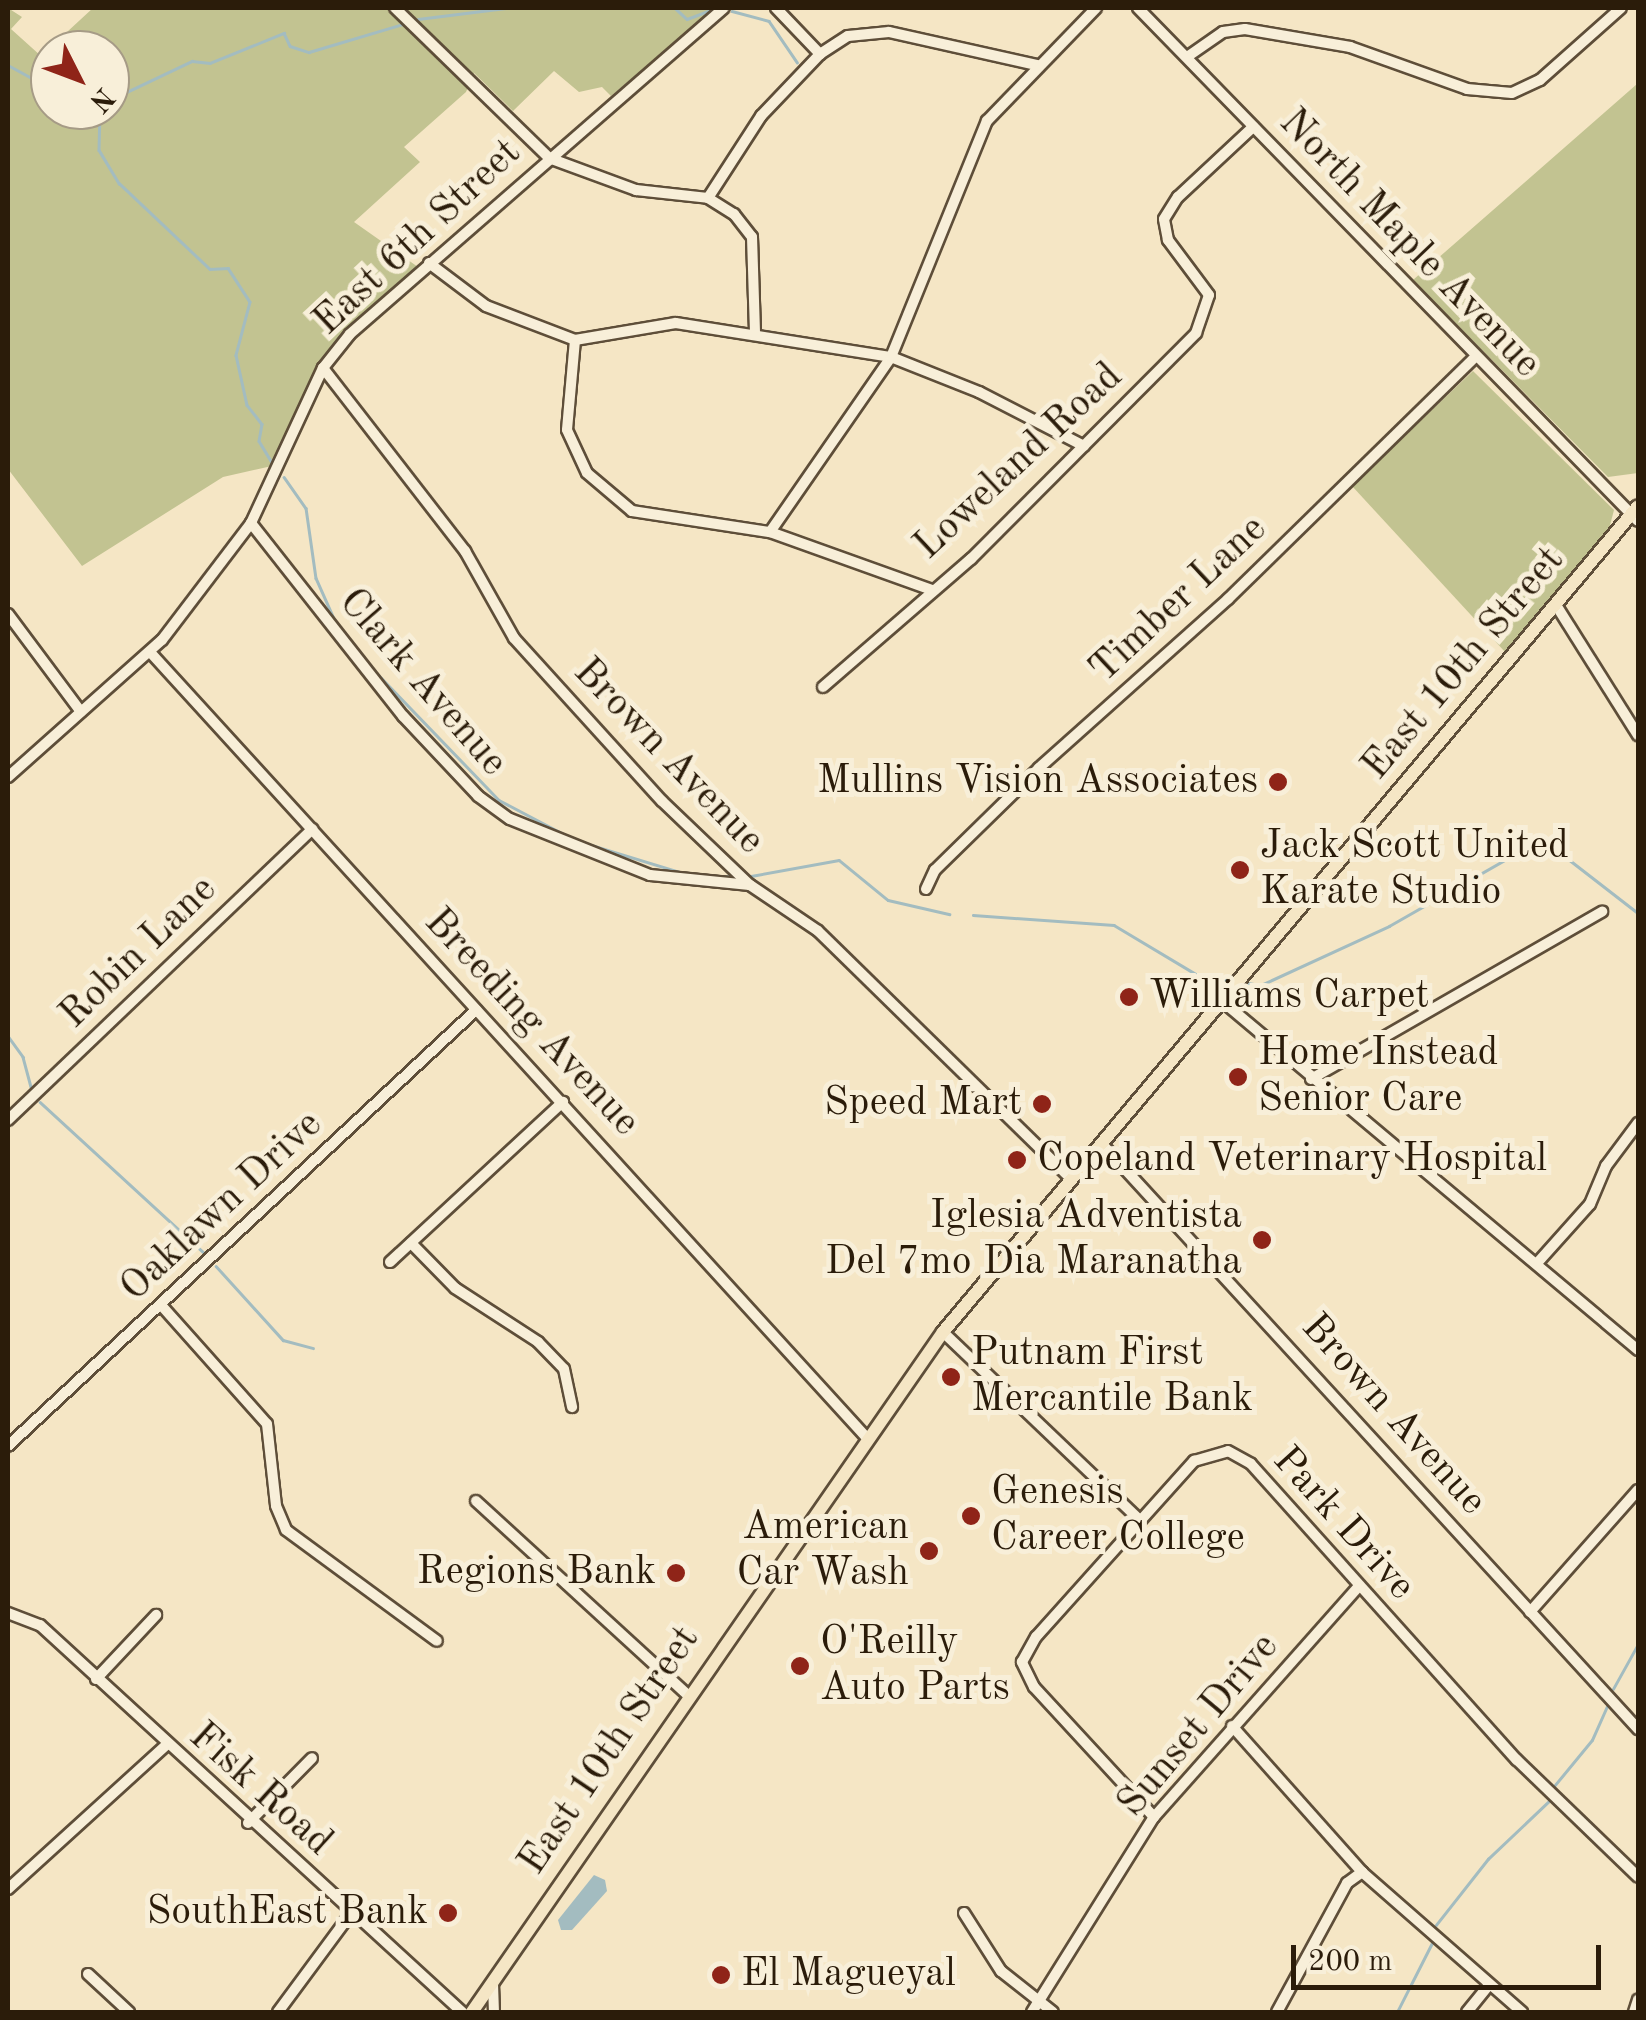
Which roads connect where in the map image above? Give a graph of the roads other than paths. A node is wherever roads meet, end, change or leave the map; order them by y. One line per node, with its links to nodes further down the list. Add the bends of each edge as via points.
1 (395, 8): 11 (street)
2 (724, 8): 11 (street, East 6th Street)
3 (776, 8): 7 (street)
4 (1096, 8): 9 (street)
5 (1138, 8): 8 (street, North Maple Avenue)
6 (1621, 8): 8 (street, via 1540,80 1512,93 1467,89 1350,47 1245,29 1223,32)
7 (820, 54): 9 (street, via 848,36 889,32); 12 (street, via 762,116)
8 (1187, 57): 10 (street, North Maple Avenue)
9 (1038, 65): 17 (street, via 988,121 971,154)
10 (1253, 127): 16 (street, North Maple Avenue); 19 (street, Loweland Road, via 1178,196 1164,219 1168,240 1209,295 1203,322)
11 (549, 158): 12 (street, via 636,190); 13 (street, East 6th Street)
12 (708, 198): 14 (street, via 752,237)
13 (429, 263): 15 (street, via 486,306); 18 (street, East 6th Street, via 350,334)
14 (755, 334): 15 (street, via 651,323); 17 (street)
15 (576, 340): 22 (street, Loweland Road, via 567,430 587,473 609,495 660,520)
16 (1476, 356): 20 (street, North Maple Avenue); 33 (street, Timber Lane, via 1228,600 1039,768 935,870)
17 (891, 357): 19 (street, via 944,375); 22 (street)
18 (324, 368): 21 (street, East 6th Street); 32 (street, Brown Avenue, via 465,551 514,638 662,801)
19 (1084, 446): 23 (street, Loweland Road)
20 (1636, 514): 24 (main road, East 10th Street)
21 (251, 523): 26 (street, East 6th Street); 32 (street, Clark Avenue, via 348,652 494,808 602,860 699,884)
22 (770, 532): 23 (street, Loweland Road)
23 (932, 590): 27 (street)
24 (1556, 605): 29 (street); 35 (main road, East 10th Street)
25 (8, 614): 28 (street)
26 (150, 652): 28 (street, East 6th Street); 31 (street, Breeding Avenue)
27 (823, 688)
28 (81, 712): 30 (street, East 6th Street)
29 (1638, 735)
30 (8, 777)
31 (312, 829): 36 (street, Breeding Avenue); 39 (street, Robin Lane)
32 (750, 885): 42 (street, Brown Avenue, via 818,931)
33 (926, 888)
34 (1602, 912): 37 (street)
35 (1222, 1000): 37 (street); 41 (main road, East 10th Street)
36 (476, 1010): 38 (street, Breeding Avenue); 46 (street, Oaklawn Drive)
37 (1310, 1079): 44 (street)
38 (563, 1102): 43 (street); 50 (street, Breeding Avenue)
39 (8, 1120)
40 (1638, 1123): 44 (street, via 1606,1166 1590,1204)
41 (1101, 1143): 42 (main road, East 10th Street); 56 (street, Brown Avenue)
42 (1070, 1178): 47 (main road, East 10th Street)
43 (411, 1243): 45 (street); 49 (street, via 454,1288 538,1342 564,1369)
44 (1539, 1261): 48 (street)
45 (390, 1262)
46 (161, 1305): 51 (street, Oaklawn Drive); 59 (street, via 267,1424 276,1506 286,1530)
47 (943, 1332): 50 (main road, East 10th Street); 54 (street)
48 (1638, 1350)
49 (572, 1407)
50 (866, 1437): 61 (main road, East 10th Street)
51 (8, 1446)
52 (1638, 1490): 56 (street)
53 (476, 1500): 61 (street)
54 (1140, 1520): 55 (street, Park Drive, via 1194,1461 1214,1451 1242,1455); 66 (street, via 1036,1637 1022,1662 1034,1686)
55 (1358, 1587): 62 (street, Sunset Drive); 69 (street, Park Drive, via 1517,1760)
56 (1530, 1612): 63 (street, Brown Avenue)
57 (13, 1613): 60 (street, Fisk Road)
58 (156, 1614): 60 (street)
59 (437, 1641)
60 (96, 1680): 64 (street, Fisk Road)
61 (688, 1695): 74 (main road, East 10th Street)
62 (1232, 1726): 66 (street, Sunset Drive); 68 (street)
63 (1638, 1729)
64 (166, 1745): 67 (street, Fisk Road); 70 (street)
65 (312, 1758): 67 (street)
66 (1154, 1818): 77 (street, Sunset Drive)
67 (248, 1823): 71 (street, Fisk Road)
68 (1362, 1872): 75 (street); 85 (street, via 1347,1883)
69 (1638, 1878)
70 (8, 1889)
71 (352, 1912): 79 (street); 80 (street, Fisk Road)
72 (964, 1912): 77 (street, via 1001,1971)
73 (88, 1974): 78 (street)
74 (493, 1982): 81 (main road, East 10th Street); 82 (street)
75 (1490, 1985): 86 (street); 87 (street)
76 (1638, 2000): 88 (street)
77 (1043, 2002): 83 (street, Sunset Drive); 84 (street)
78 (129, 2012)
79 (278, 2012)
80 (462, 2012)
81 (472, 2012)
82 (494, 2012)
83 (1032, 2012)
84 (1053, 2012)
85 (1277, 2012)
86 (1467, 2012)
87 (1522, 2012)
88 (1634, 2012)

